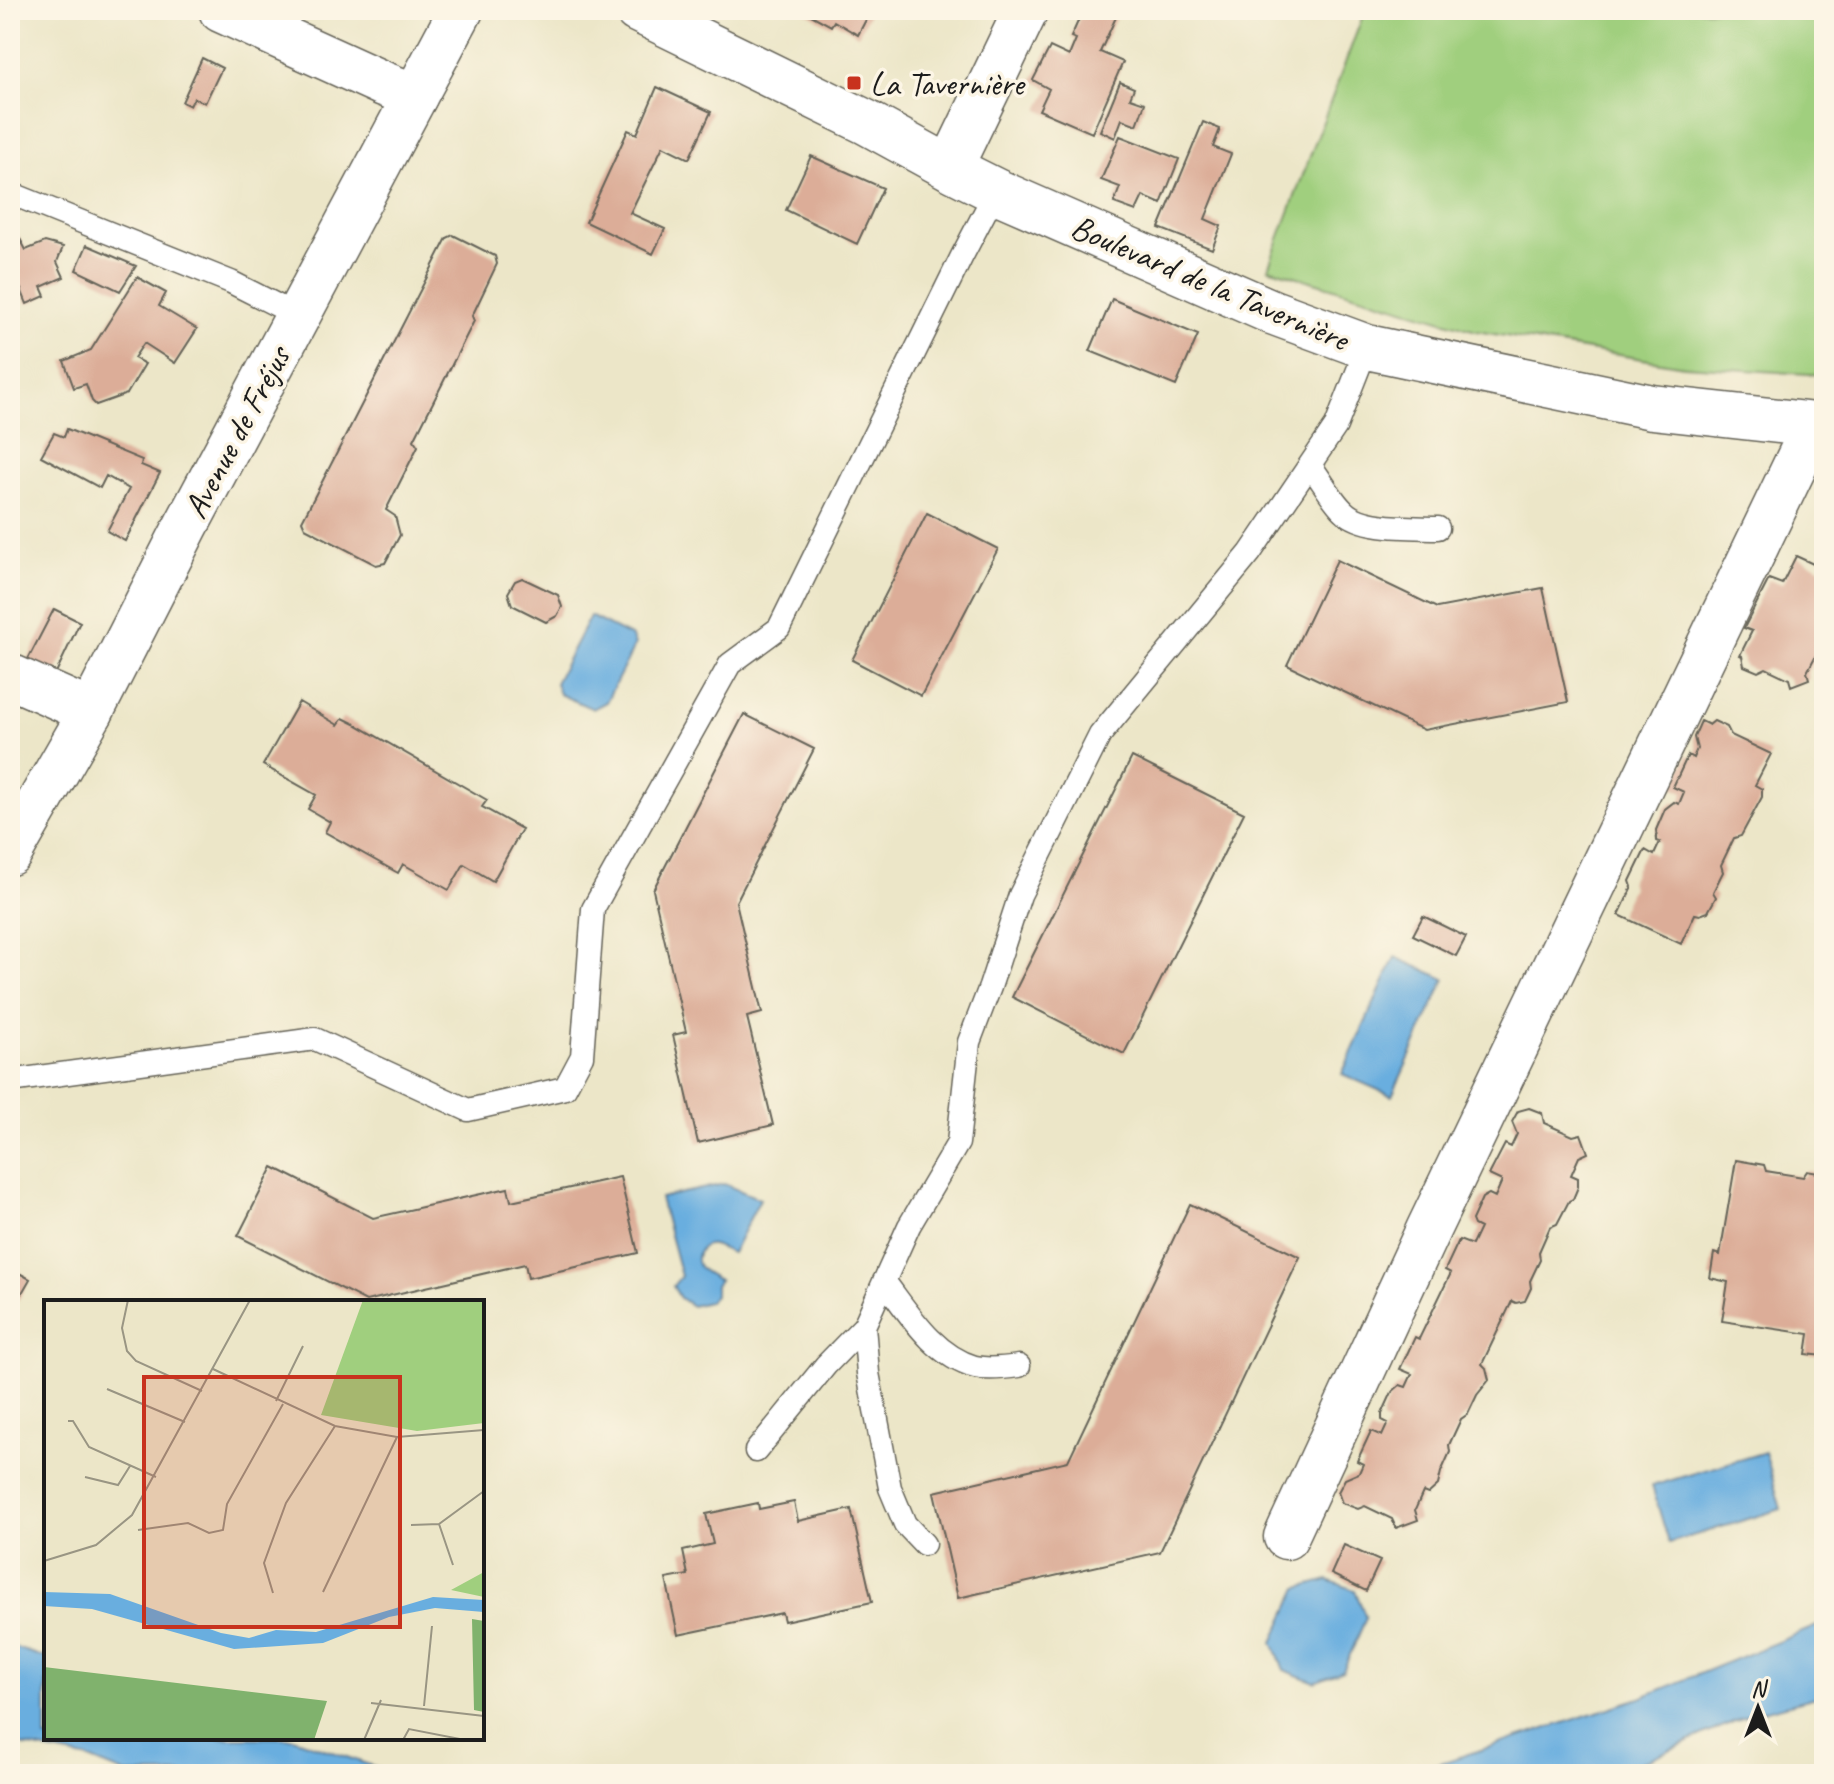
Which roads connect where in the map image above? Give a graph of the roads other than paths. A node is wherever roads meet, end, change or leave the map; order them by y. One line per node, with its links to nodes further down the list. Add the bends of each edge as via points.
1 (221, 10): 5 (street)
2 (461, 10): 5 (street, Avenue de Fréjus)
3 (637, 10): 6 (street, Boulevard de la Tavernière)
4 (1026, 10): 6 (street)
5 (415, 96): 9 (street, Avenue de Fréjus)
6 (950, 168): 7 (street, Boulevard de la Tavernière)
7 (996, 191): 10 (street, Boulevard de la Tavernière, via 1272,312); 17 (lane, via 779,628 730,664 593,909 582,1056 565,1088 468,1110 315,1039)
8 (10, 193): 9 (lane, via 231,282)
9 (298, 316): 15 (street, Avenue de Fréjus)
10 (1367, 347): 11 (street, Boulevard de la Tavernière, via 1652,407); 12 (lane, via 1336,426)
11 (1819, 426): 22 (street, via 1429,1228)
12 (1310, 465): 13 (lane, via 1346,513 1364,522); 18 (lane, via 1250,553 1100,735 1020,895 969,1042 958,1143)
13 (1438, 528)
14 (10, 676): 15 (street)
15 (91, 712): 16 (street, Avenue de Fréjus)
16 (10, 853)
17 (10, 1081)
18 (884, 1281): 19 (lane); 20 (lane, via 926,1336 954,1359 976,1367)
19 (864, 1326): 21 (lane); 23 (lane, via 890,1488 905,1524)
20 (1019, 1366)
21 (756, 1451)
22 (1286, 1537)
23 (924, 1544)

